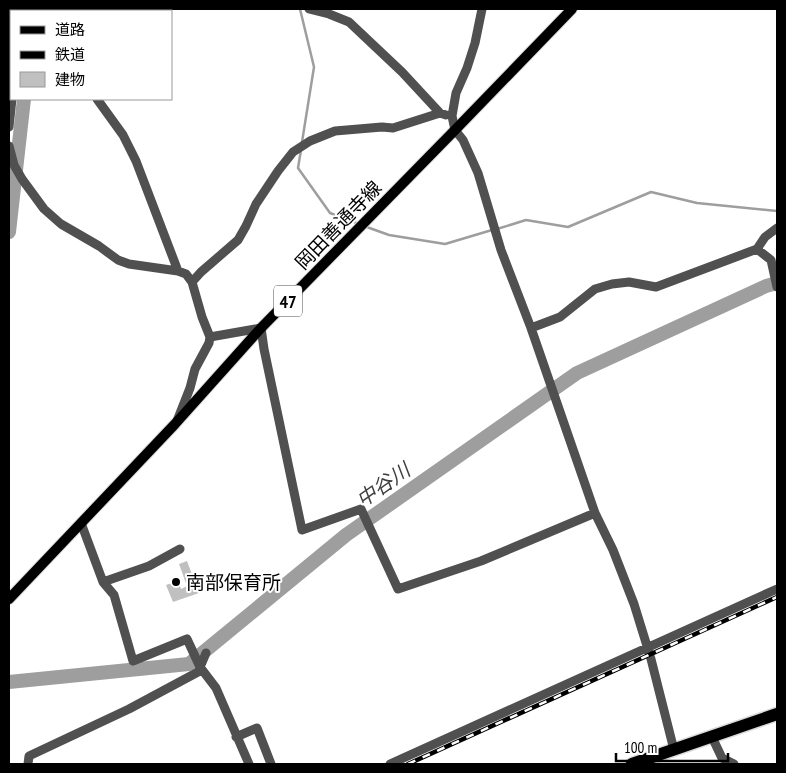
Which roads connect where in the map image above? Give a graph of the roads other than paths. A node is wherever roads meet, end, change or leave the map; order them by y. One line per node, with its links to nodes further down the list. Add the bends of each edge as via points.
1 (309, 9): 6 (street, via 348,22)
2 (482, 9): 7 (street)
3 (572, 9): 9 (main road, 岡田善通寺線 / 47)
4 (12, 100): 8 (street)
5 (98, 100): 13 (street, via 136,161)
6 (440, 113): 7 (street); 14 (street, via 393,128 335,131 293,152 256,204 238,240)
7 (452, 116): 9 (street)
8 (9, 127)
9 (455, 130): 16 (main road, 岡田善通寺線 / 47); 17 (street, via 478,173 501,250)
10 (9, 146): 13 (street, via 22,179 44,209 61,224 118,260)
11 (777, 228): 12 (street)
12 (757, 249): 15 (street, via 771,260); 17 (street, via 656,287 628,282 595,289 560,317)
13 (178, 271): 14 (street, via 186,274)
14 (192, 282): 18 (street)
15 (777, 287)
16 (261, 328): 18 (street); 19 (main road, 岡田善通寺線 / 47); 20 (street, via 302,530 361,509 398,589 481,561)
17 (531, 328): 20 (street)
18 (210, 337): 19 (street)
19 (176, 424): 21 (main road, 岡田善通寺線 / 47)
20 (596, 513): 26 (street, via 617,559)
21 (82, 523): 23 (street); 25 (main road, 岡田善通寺線 / 47)
22 (180, 549): 23 (street, via 149,566)
23 (103, 582): 28 (street, via 114,595 133,661 187,639)
24 (777, 589): 26 (street)
25 (9, 599)
26 (647, 648): 32 (street); 36 (street)
27 (206, 653): 28 (street)
28 (200, 666): 30 (street, via 216,688); 33 (street, via 198,672 129,709 29,756)
29 (777, 714): 31 (highway)
30 (236, 737): 34 (street); 35 (street, via 257,728)
31 (712, 737): 32 (highway); 38 (street, via 722,758)
32 (674, 750): 37 (highway)
33 (28, 764)
34 (249, 764)
35 (271, 764)
36 (390, 764)
37 (632, 764)
38 (734, 764)

